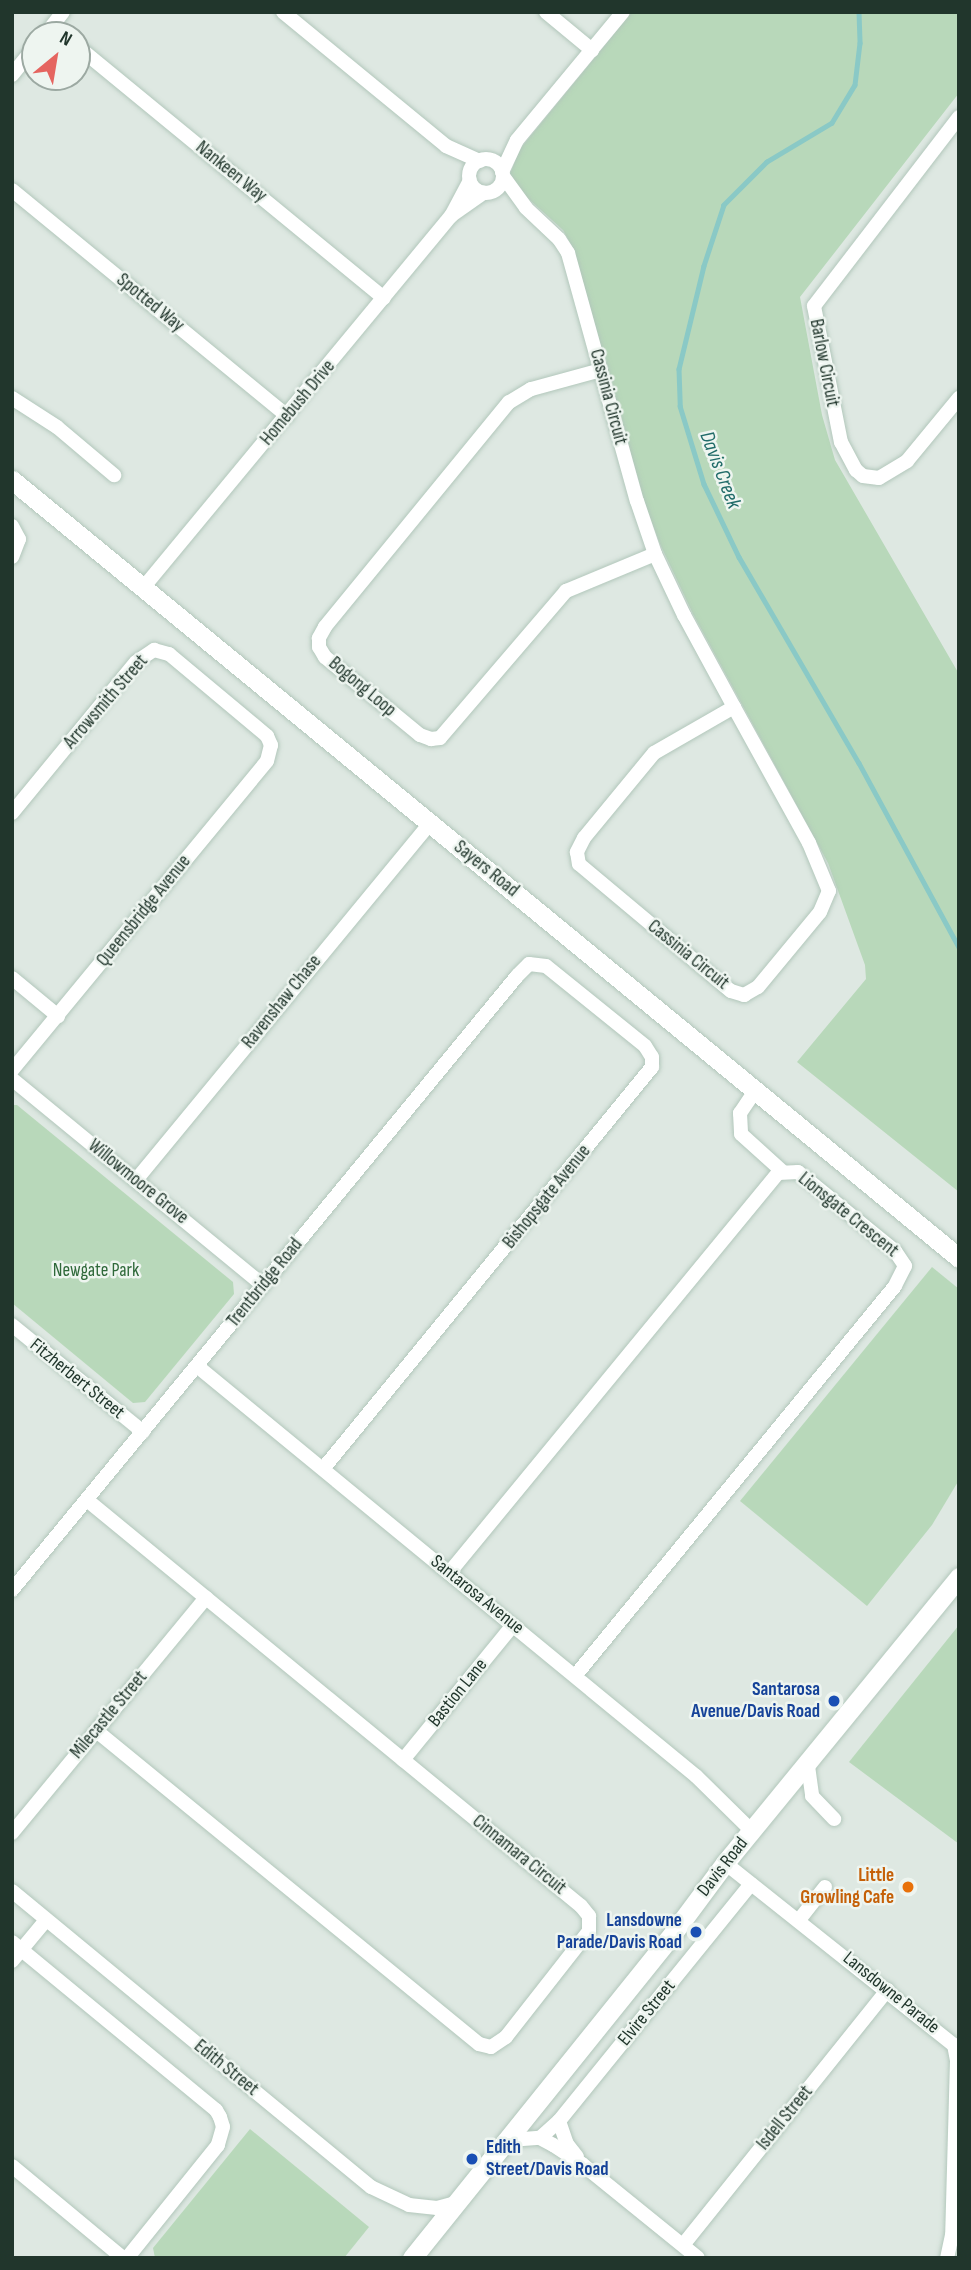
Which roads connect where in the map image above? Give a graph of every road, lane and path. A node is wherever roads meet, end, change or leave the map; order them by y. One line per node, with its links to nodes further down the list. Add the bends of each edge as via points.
1 (283, 12): 8 (street)
2 (546, 12): 4 (street)
3 (623, 12): 4 (street)
4 (592, 50): 7 (street)
5 (91, 57): 16 (street, Nankeen Way)
6 (959, 117): 19 (street, Barlow Circuit, via 818,297 814,311 841,442 863,476 879,478 907,461)
7 (517, 140): 9 (street); 10 (street)
8 (446, 146): 9 (street); 11 (street)
9 (483, 160): 10 (street, via 496,163); 11 (street, via 472,167)
10 (503, 174): 13 (street, via 499,187); 14 (street, Cassinia Circuit)
11 (469, 178): 13 (street, via 474,188); 15 (street, Homebush Drive)
12 (12, 190): 20 (street, Spotted Way)
13 (487, 193): 14 (street, Cassinia Circuit); 15 (street, Homebush Drive)
14 (526, 208): 17 (street, Cassinia Circuit, via 554,232 568,254)
15 (451, 216): 16 (street, Homebush Drive)
16 (384, 298): 20 (street, Homebush Drive)
17 (601, 370): 24 (street, Cassinia Circuit); 24 (street, Bogong Loop, via 531,388 509,402 325,627 318,638 319,647 325,657 420,735 440,738 566,591)
18 (12, 398): 21 (street, via 57,427)
19 (959, 398)
20 (287, 416): 26 (street, Homebush Drive)
21 (114, 475)
22 (12, 480): 26 (street, Sayers Road)
23 (12, 526): 25 (street, via 19,539)
24 (655, 554): 27 (street, Cassinia Circuit)
25 (12, 557)
26 (143, 588): 30 (street, Sayers Road)
27 (734, 707): 27 (street, Cassinia Circuit, via 654,753 577,852 583,869 731,991 744,995 758,987 820,912 829,891 809,843)
28 (272, 749): 29 (street, Arrowsmith Street, via 267,736 251,722 169,654 154,650 136,662); 33 (street, Queensbridge Avenue, via 267,761)
29 (12, 813)
30 (430, 823): 36 (street, Sayers Road); 38 (street, Ravenshaw Chase)
31 (517, 976): 40 (street, Trentbridge Road); 44 (street, Bishopsgate Avenue, via 529,964 547,965 645,1046 652,1067)
32 (12, 978): 33 (street)
33 (58, 1016): 34 (street, Queensbridge Avenue)
34 (12, 1070)
35 (12, 1079): 38 (street, Willowmoore Grove)
36 (755, 1091): 37 (street, via 740,1113 739,1127 746,1141); 39 (street, Sayers Road)
37 (782, 1171): 46 (street, Lionsgate Crescent); 51 (street, Lionsgate Crescent, via 798,1172 813,1183 900,1255 905,1271)
38 (136, 1181): 40 (street, Willowmoore Grove)
39 (959, 1258)
40 (263, 1285): 42 (street, Trentbridge Road)
41 (13, 1327): 43 (street, Fitzherbert Street)
42 (197, 1366): 43 (street, Trentbridge Road); 44 (street, Santarosa Avenue)
43 (143, 1433): 45 (street, Trentbridge Road)
44 (323, 1469): 46 (street, Santarosa Avenue)
45 (86, 1500): 48 (street, Trentbridge Road); 49 (street, Cinnamara Circuit)
46 (449, 1573): 50 (street, Santarosa Avenue)
47 (959, 1577): 54 (street, Davis Road)
48 (12, 1590)
49 (206, 1598): 52 (street, Milecastle Street); 53 (street, Cinnamara Circuit)
50 (513, 1625): 51 (street, Santarosa Avenue); 53 (street, Bastion Lane)
51 (575, 1676): 56 (street, Santarosa Avenue, via 696,1776)
52 (96, 1730): 53 (street, Cinnamara Circuit, via 473,2040 491,2047 506,2037 586,1936 589,1916); 57 (street, Milecastle Street)
53 (403, 1760)
54 (808, 1766): 55 (street, via 812,1796); 56 (street, Davis Road)
55 (834, 1819)
56 (752, 1831): 58 (street, Davis Road)
57 (12, 1833)
58 (725, 1863): 59 (street, Lansdowne Parade); 68 (street, Davis Road)
59 (751, 1884): 63 (street, Lansdowne Parade); 66 (street, Elvire Street)
60 (825, 1887): 63 (street)
61 (12, 1891): 62 (street, Edith Street)
62 (46, 1920): 64 (street); 71 (street, Edith Street, via 371,2186 410,2205 437,2208)
63 (799, 1920): 65 (street, Lansdowne Parade)
64 (15, 1951): 74 (street, Edith Street, via 216,2110 223,2127 218,2145)
65 (887, 1990): 72 (street, Isdell Street); 76 (street, Lansdowne Parade, via 956,2050 952,2235)
66 (559, 2121): 67 (street, Elvire Street); 69 (street, via 567,2144)
67 (540, 2138): 68 (street); 69 (street)
68 (509, 2140): 71 (street, Davis Road)
69 (582, 2164): 72 (street)
70 (12, 2166): 74 (street)
71 (456, 2203): 73 (street, Davis Road)
72 (682, 2245): 75 (street)
73 (417, 2256)
74 (125, 2258)
75 (698, 2258)
76 (947, 2258)

